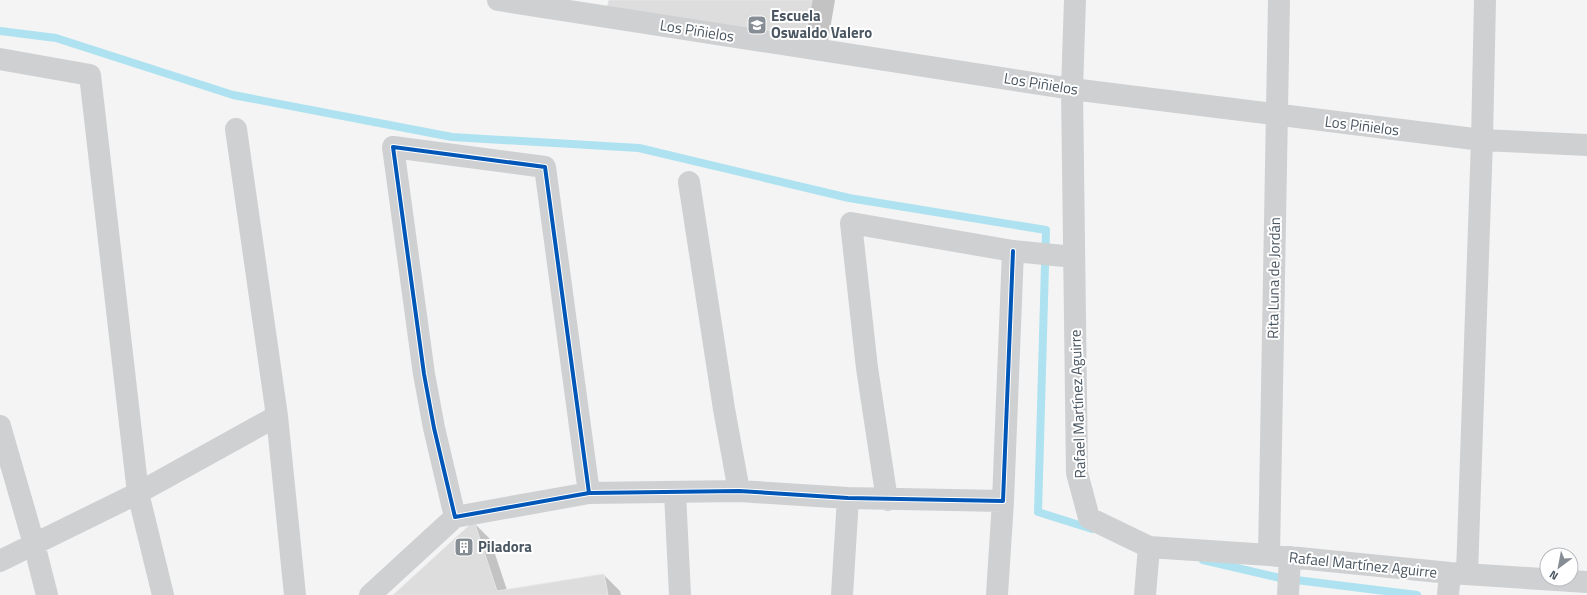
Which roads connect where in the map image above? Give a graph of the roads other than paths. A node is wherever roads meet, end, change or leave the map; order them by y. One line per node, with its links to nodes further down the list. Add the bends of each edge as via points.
1 (498, 0): 5 (street, Los Piñielos)
2 (1075, 0): 7 (street, Rafael Martínez Aguirre)
3 (1279, 0): 8 (street, Rita Luna de Jordán)
4 (1486, 0): 10 (street)
5 (583, 7): 7 (street, Los Piñielos)
6 (0, 59): 18 (street, via 90,75)
7 (1072, 89): 8 (street, Los Piñielos); 14 (street, Rafael Martínez Aguirre)
8 (1276, 115): 10 (street, Los Piñielos); 27 (street, Rita Luna de Jordán)
9 (236, 129): 15 (street)
10 (1482, 140): 11 (street, Los Piñielos); 29 (street)
11 (1587, 145)
12 (689, 182): 17 (street, via 723,401)
13 (1013, 251): 14 (street); 22 (street, via 851,223 867,368); 23 (street)
14 (1074, 257): 26 (street, Rafael Martínez Aguirre, via 1077,473 1090,518)
15 (277, 416): 18 (street); 33 (street)
16 (0, 426): 25 (street)
17 (740, 491): 20 (street); 21 (street)
18 (138, 493): 25 (street); 32 (street)
19 (589, 493): 20 (street); 24 (street); 24 (street, via 545,167 393,147 424,374)
20 (675, 493): 35 (street)
21 (848, 498): 22 (street); 36 (street)
22 (886, 500): 23 (street)
23 (1003, 501): 37 (street)
24 (455, 517): 34 (street)
25 (34, 544): 28 (street); 31 (street)
26 (1148, 547): 27 (street, Rafael Martínez Aguirre); 38 (street)
27 (1279, 556): 29 (street, Rafael Martínez Aguirre); 39 (street, Rita Luna de Jordán)
28 (0, 561)
29 (1458, 574): 30 (street, Rafael Martínez Aguirre); 40 (street)
30 (1587, 582)
31 (47, 595)
32 (162, 595)
33 (295, 595)
34 (370, 595)
35 (680, 595)
36 (842, 595)
37 (997, 595)
38 (1145, 595)
39 (1288, 595)
40 (1448, 595)

